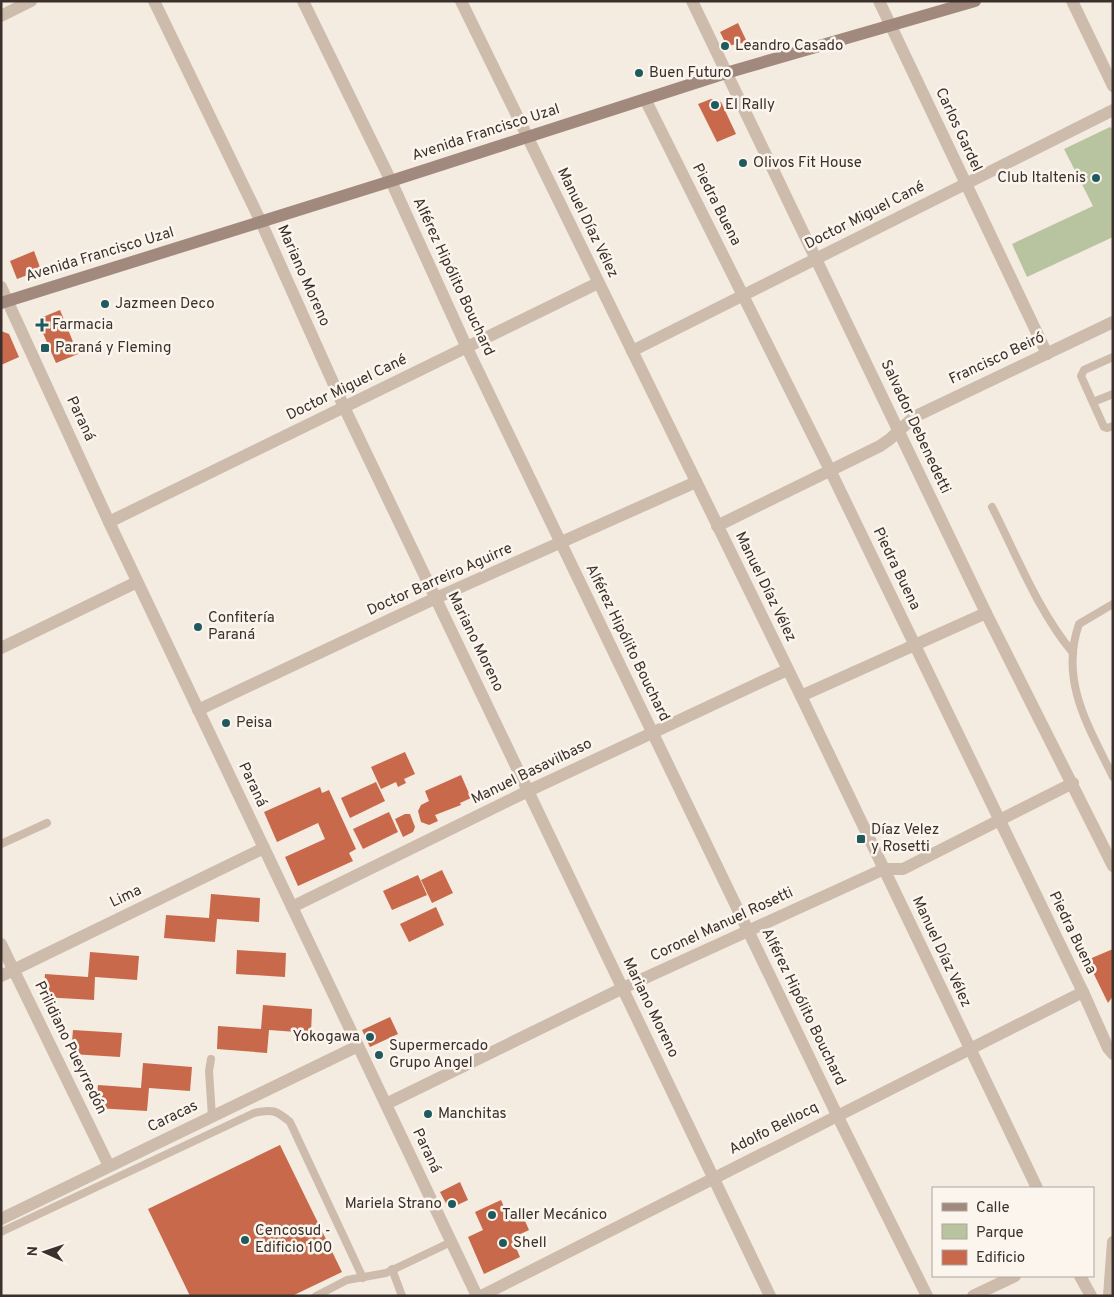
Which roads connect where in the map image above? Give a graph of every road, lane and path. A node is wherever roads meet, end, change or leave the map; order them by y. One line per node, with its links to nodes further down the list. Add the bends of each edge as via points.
1 (31, 1): 9 (street)
2 (154, 1): 18 (street, Mariano Moreno)
3 (304, 1): 16 (street, Alférez Hipólito Bouchard)
4 (460, 1): 15 (street, Manuel Díaz Vélez)
5 (692, 1): 11 (street, Salvador Debenedetti)
6 (879, 1): 10 (street, Carlos Gardel)
7 (975, 1): 10 (main road, Avenida Francisco Uzal)
8 (1072, 1): 12 (street)
9 (1, 16)
10 (891, 26): 11 (main road, Avenida Francisco Uzal); 17 (street, Carlos Gardel)
11 (726, 73): 13 (main road, Avenida Francisco Uzal); 19 (street, Salvador Debenedetti)
12 (1113, 86)
13 (645, 98): 15 (main road, Avenida Francisco Uzal); 22 (street, Piedra Buena)
14 (1113, 110): 17 (street, Doctor Miguel Cané)
15 (526, 136): 16 (main road, Avenida Francisco Uzal); 20 (street, Manuel Díaz Vélez)
16 (391, 181): 18 (main road, Avenida Francisco Uzal); 25 (street, Alférez Hipólito Bouchard)
17 (966, 184): 19 (street, Doctor Miguel Cané); 27 (street, Carlos Gardel)
18 (261, 222): 23 (main road, Avenida Francisco Uzal); 31 (street, Mariano Moreno)
19 (816, 259): 22 (street, Doctor Miguel Cané); 33 (street, Salvador Debenedetti)
20 (598, 283): 25 (street, Doctor Miguel Cané); 26 (street, Manuel Díaz Vélez)
21 (1, 287): 23 (street, Paraná)
22 (744, 295): 26 (street, Doctor Miguel Cané); 34 (street, Piedra Buena)
23 (5, 302): 37 (street, Paraná)
24 (1113, 322): 27 (street, Francisco Beiró)
25 (467, 348): 31 (street, Doctor Miguel Cané); 39 (street, Alférez Hipólito Bouchard)
26 (632, 351): 35 (street, Manuel Díaz Vélez)
27 (1047, 354): 33 (street, Francisco Beiró, via 914,417)
28 (1113, 357): 30 (lane, via 1082,373)
29 (1113, 394): 30 (lane)
30 (1093, 402): 32 (lane, via 1104,427)
31 (344, 407): 37 (street, Doctor Miguel Cané); 41 (street, Mariano Moreno)
32 (1113, 426)
33 (899, 430): 34 (street, via 880,446); 43 (street, Salvador Debenedetti)
34 (830, 470): 38 (street); 44 (street, Piedra Buena)
35 (696, 482): 38 (street, Manuel Díaz Vélez); 39 (street, Doctor Barreiro Aguirre)
36 (992, 507): 46 (lane, via 1042,607)
37 (109, 522): 40 (street, Paraná)
38 (717, 526): 47 (street, Manuel Díaz Vélez)
39 (561, 543): 41 (street, Doctor Barreiro Aguirre); 50 (street, Alférez Hipólito Bouchard)
40 (137, 582): 45 (street); 49 (street, Paraná)
41 (436, 598): 49 (street, Doctor Barreiro Aguirre); 53 (street, Mariano Moreno)
42 (1113, 604): 46 (lane, via 1079,624)
43 (986, 613): 44 (street); 52 (street, Salvador Debenedetti)
44 (914, 645): 48 (street); 54 (street, Piedra Buena)
45 (1, 648)
46 (1073, 653): 51 (lane, via 1073,676 1080,709)
47 (787, 670): 48 (street, Manuel Díaz Vélez); 50 (street, Manuel Basavilbaso)
48 (801, 696): 59 (street, Manuel Díaz Vélez)
49 (198, 710): 57 (street, Paraná)
50 (653, 733): 53 (street, Manuel Basavilbaso); 61 (street, Alférez Hipólito Bouchard)
51 (1113, 777)
52 (1073, 783): 54 (street, Coronel Manuel Rosetti); 58 (street, Salvador Debenedetti)
53 (528, 791): 60 (street, Manuel Basavilbaso); 65 (street, Mariano Moreno)
54 (1000, 820): 59 (street, Coronel Manuel Rosetti, via 903,869); 66 (street, Piedra Buena)
55 (47, 823): 56 (lane)
56 (1, 844)
57 (264, 848): 60 (street, Paraná); 63 (street, Lima)
58 (1113, 866)
59 (884, 869): 61 (street, Coronel Manuel Rosetti); 68 (street, Manuel Díaz Vélez)
60 (292, 907): 67 (street, Paraná)
61 (749, 931): 65 (street, Coronel Manuel Rosetti); 72 (street, Alférez Hipólito Bouchard)
62 (1, 944): 63 (street, Prilidiano Pueyrredón)
63 (14, 970): 64 (street, Lima); 74 (street, Prilidiano Pueyrredón)
64 (1, 976)
65 (623, 988): 71 (street, Coronel Manuel Rosetti); 75 (street, Mariano Moreno)
66 (1083, 992): 68 (street, Adolfo Bellocq); 69 (street, Piedra Buena)
67 (358, 1046): 71 (street, Paraná); 73 (street, Caracas)
68 (969, 1050): 72 (street, Adolfo Bellocq); 76 (street, Manuel Díaz Vélez)
69 (1113, 1054)
70 (211, 1060): 73 (lane, via 208,1071)
71 (386, 1104): 79 (street, Paraná)
72 (837, 1115): 75 (street, Adolfo Bellocq); 90 (street, Alférez Hipólito Bouchard)
73 (212, 1117): 74 (street, Caracas)
74 (109, 1166): 77 (street, Caracas)
75 (714, 1178): 88 (street, Adolfo Bellocq); 89 (street, Mariano Moreno)
76 (1037, 1187)
77 (1, 1219)
78 (1, 1232): 84 (lane, via 254,1113 268,1110 278,1112 290,1122)
79 (452, 1242): 81 (lane); 87 (street, Paraná)
80 (1113, 1242): 93 (street)
81 (392, 1269): 84 (lane); 86 (lane)
82 (1012, 1277): 91 (street)
83 (1081, 1277): 92 (street)
84 (363, 1278): 85 (lane, via 347,1280)
85 (316, 1296)
86 (402, 1296)
87 (477, 1296)
88 (481, 1296)
89 (770, 1296)
90 (927, 1296)
91 (973, 1296)
92 (1091, 1296)
93 (1109, 1296)

